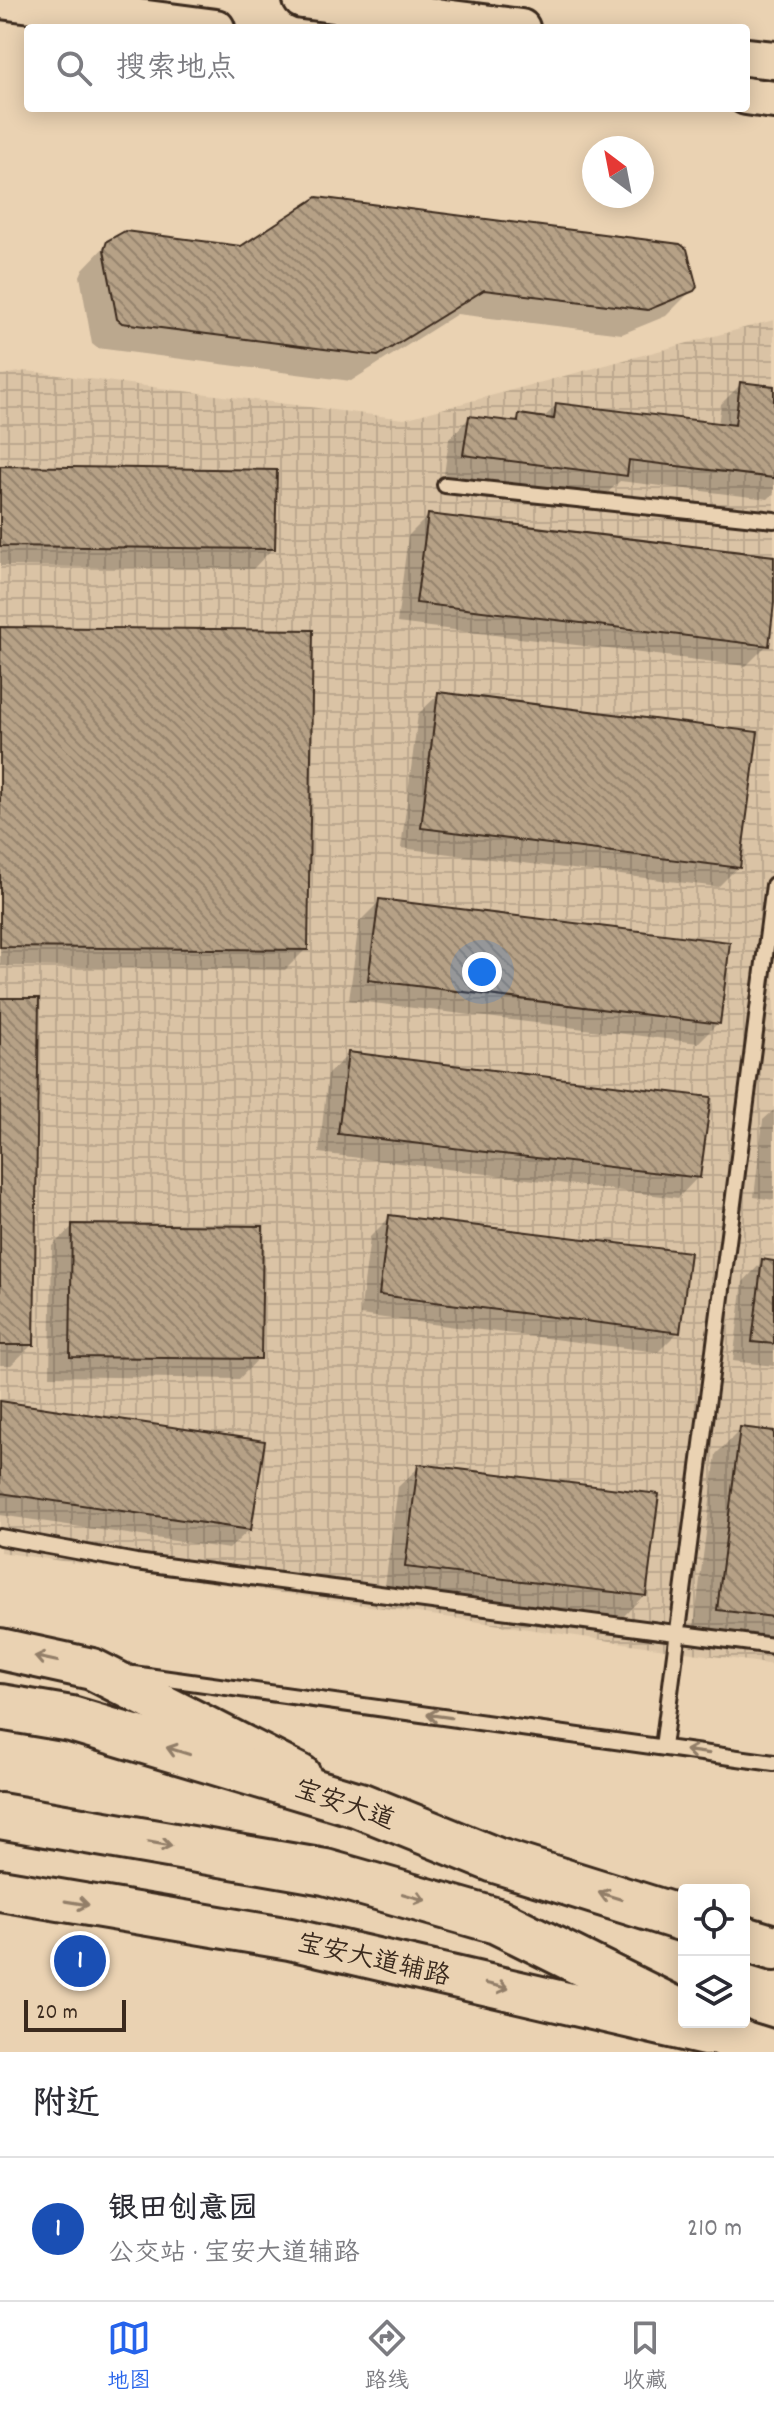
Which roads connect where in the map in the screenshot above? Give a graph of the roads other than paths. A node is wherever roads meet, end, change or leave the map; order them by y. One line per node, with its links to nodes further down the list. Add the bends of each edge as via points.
1 (0, 0): 3 (street)
2 (302, 0): 4 (street)
3 (185, 24)
4 (490, 24)
5 (750, 57): 6 (street)
6 (774, 60)
7 (750, 97): 8 (street)
8 (774, 100)
9 (445, 485): 10 (lane)
10 (774, 520)
11 (774, 885): 13 (lane)
12 (0, 1537): 13 (lane, via 136,1562)
13 (678, 1633): 14 (lane); 18 (lane)
14 (774, 1646)
15 (0, 1649): 16 (main road, one-way to 15)
16 (92, 1669): 18 (lane, one-way to 16); 20 (main road)
17 (0, 1707): 20 (main road, 宝安大道, one-way to 17, via 71,1719)
18 (663, 1747): 19 (lane, one-way to 18)
19 (774, 1763)
20 (359, 1805): 23 (main road, 宝安大道, one-way to 20, via 495,1860)
21 (0, 1816): 26 (main road, one-way to 26, via 325,1872 497,1921)
22 (0, 1890): 28 (main road, 宝安大道辅路, one-way to 28, via 290,1939)
23 (678, 1917)
24 (750, 1941): 25 (main road)
25 (774, 1948)
26 (678, 2011)
27 (713, 2028): 28 (main road)
28 (757, 2048)

